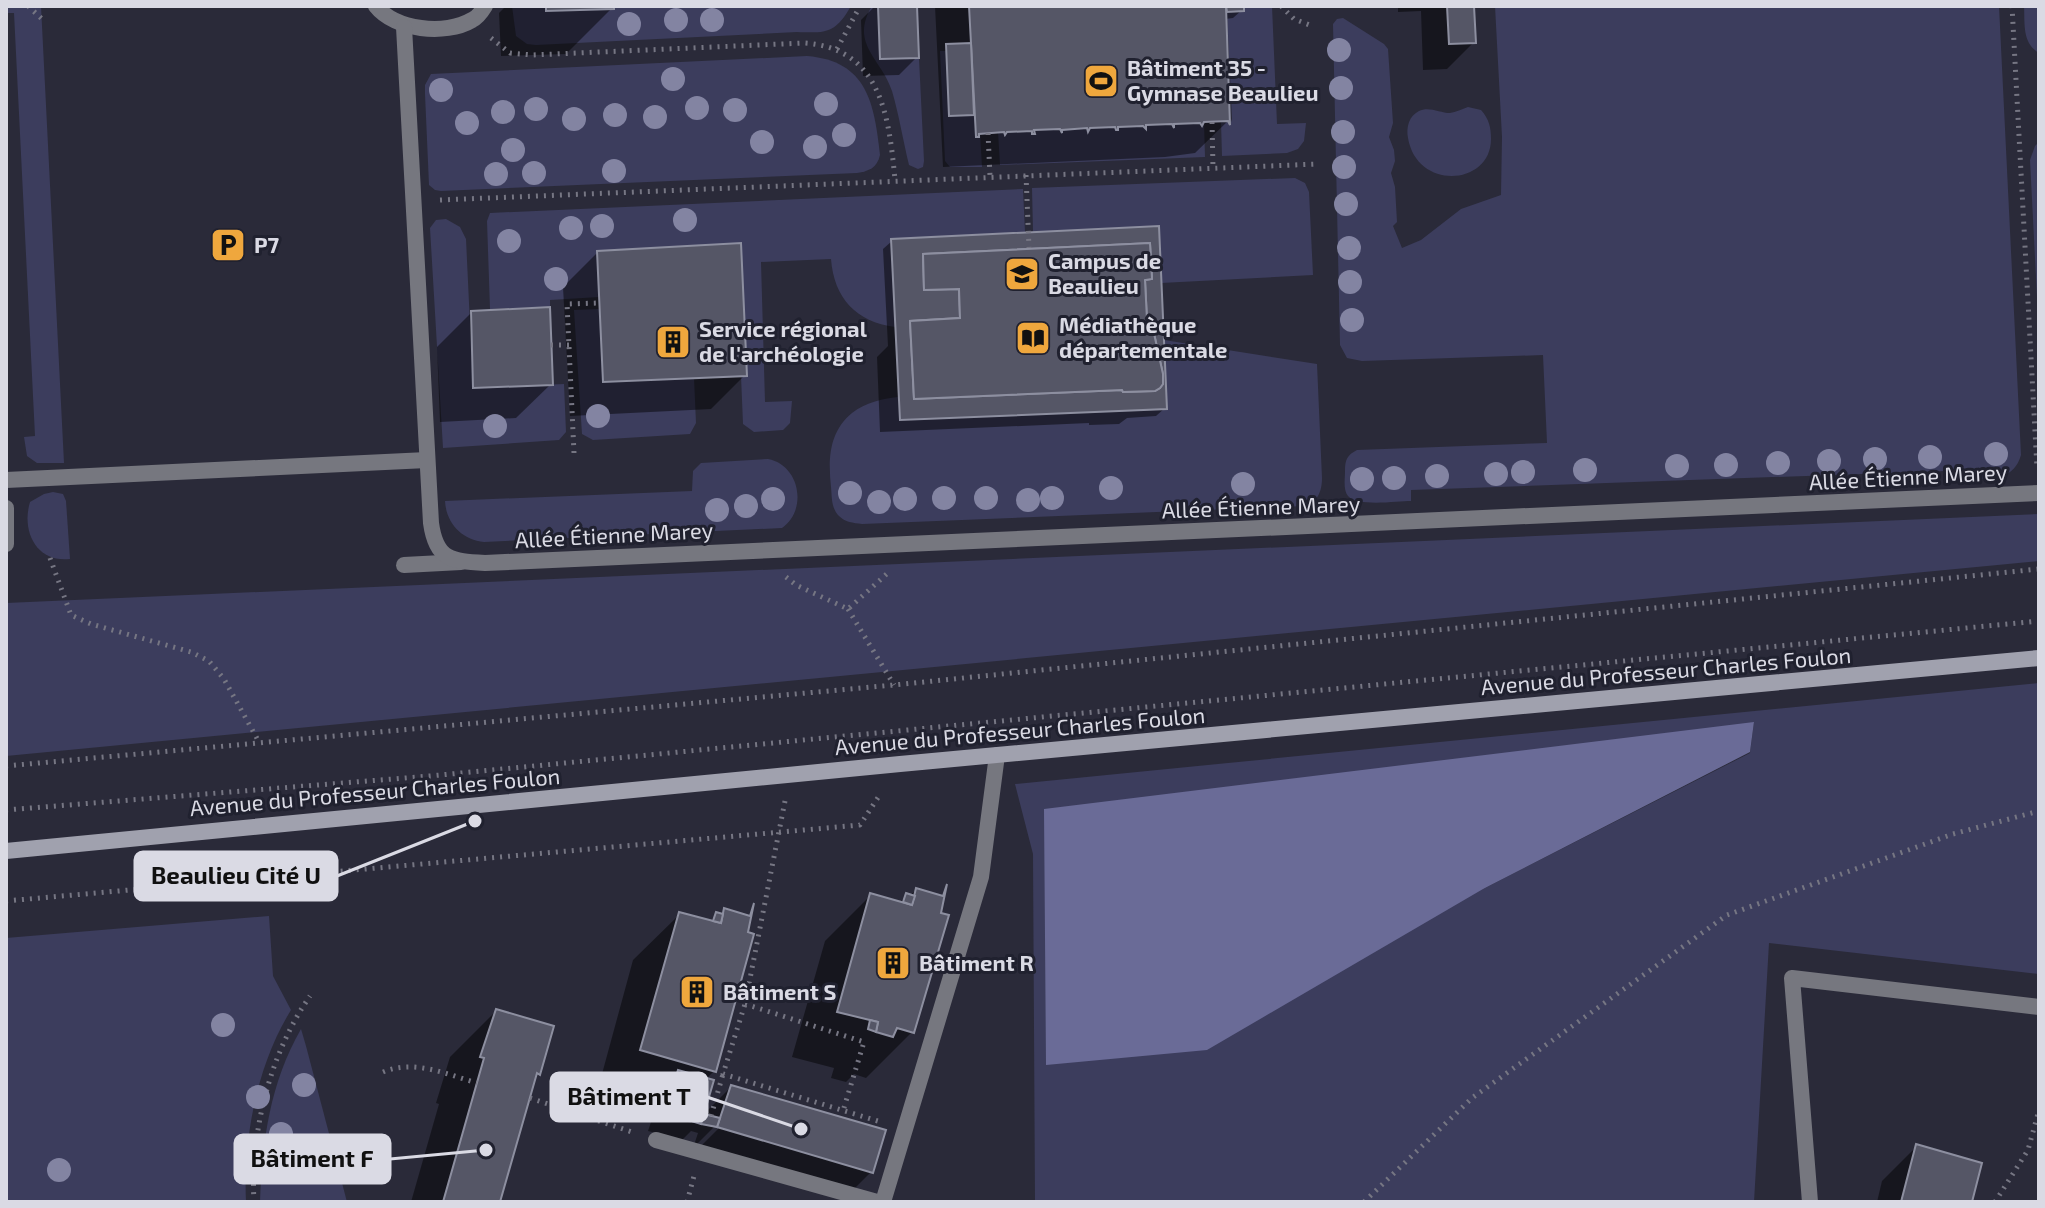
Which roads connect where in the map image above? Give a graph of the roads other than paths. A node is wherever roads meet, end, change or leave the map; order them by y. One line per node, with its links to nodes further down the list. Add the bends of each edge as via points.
1 (376, 6): 3 (street)
2 (485, 6): 3 (street, via 473,20 451,26)
3 (404, 27): 4 (street)
4 (427, 460): 5 (street); 9 (street, via 434,542 446,556)
5 (6, 480)
6 (2039, 493): 9 (street, Allée Étienne Marey)
7 (6, 508): 8 (street)
8 (6, 544)
9 (461, 562): 10 (street, Allée Étienne Marey)
10 (404, 565)
11 (2039, 658): 12 (main road, Avenue du Professeur Charles Foulon)
12 (997, 755): 13 (main road, Avenue du Professeur Charles Foulon); 17 (street, via 981,877)
13 (6, 851)
14 (2039, 1007): 18 (street, via 1792,978)
15 (656, 1140): 16 (street)
16 (877, 1202)
17 (883, 1202)
18 (1810, 1202)

